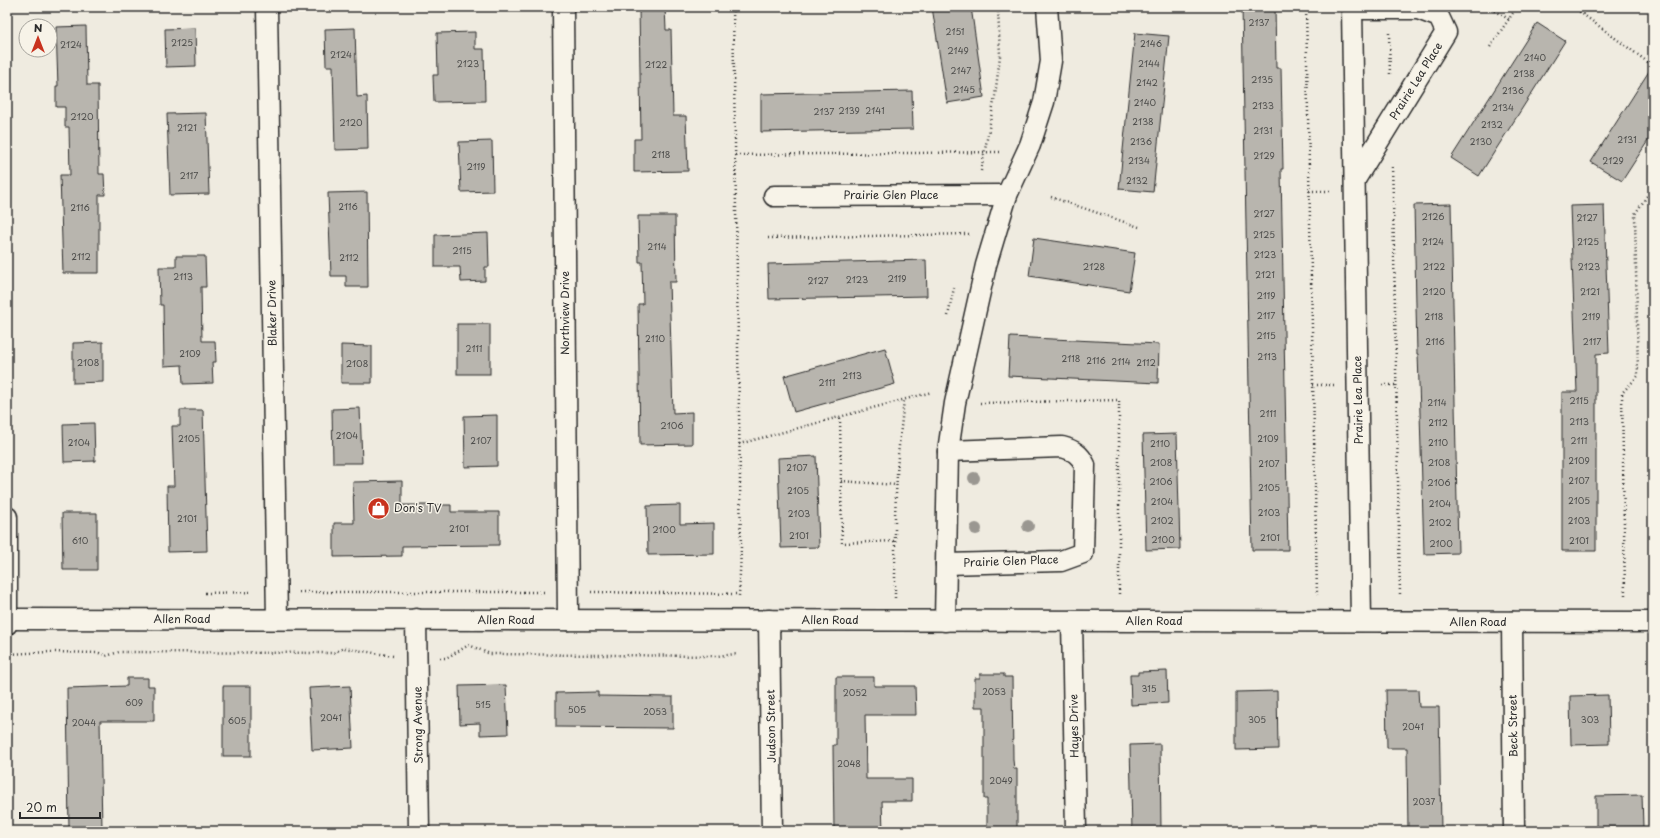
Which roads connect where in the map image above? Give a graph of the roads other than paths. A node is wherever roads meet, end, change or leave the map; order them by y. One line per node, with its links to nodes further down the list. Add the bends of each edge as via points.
1 (267, 7): 11 (street, Blaker Drive)
2 (562, 7): 13 (street, Northview Drive)
3 (1047, 7): 6 (street, via 1051,61 1044,102)
4 (1352, 8): 5 (street, Prairie Lea Place); 5 (street, Prairie Lea Place, via 1418,9 1439,17 1446,32)
5 (1356, 178): 18 (street, Prairie Lea Place)
6 (1007, 195): 7 (street, Prairie Glen Place); 8 (street, via 986,265 963,362)
7 (774, 196)
8 (948, 451): 10 (street); 10 (street, Prairie Glen Place, via 1062,447 1076,452 1084,465 1084,536 1083,553 1061,560)
9 (7, 516): 15 (street)
10 (946, 564): 16 (street)
11 (277, 620): 12 (street, Allen Road); 15 (street, Allen Road)
12 (416, 620): 13 (street, Allen Road); 21 (street, Strong Avenue)
13 (568, 620): 14 (street, Allen Road)
14 (769, 620): 16 (street, Allen Road); 22 (street, Judson Street)
15 (7, 621)
16 (945, 621): 17 (street, Allen Road)
17 (1072, 621): 18 (street, Allen Road); 23 (street, Hayes Drive)
18 (1361, 621): 19 (street, Allen Road)
19 (1512, 622): 20 (street, Allen Road); 24 (street, Beck Street)
20 (1653, 622)
21 (419, 831)
22 (772, 831)
23 (1076, 831)
24 (1514, 831)

